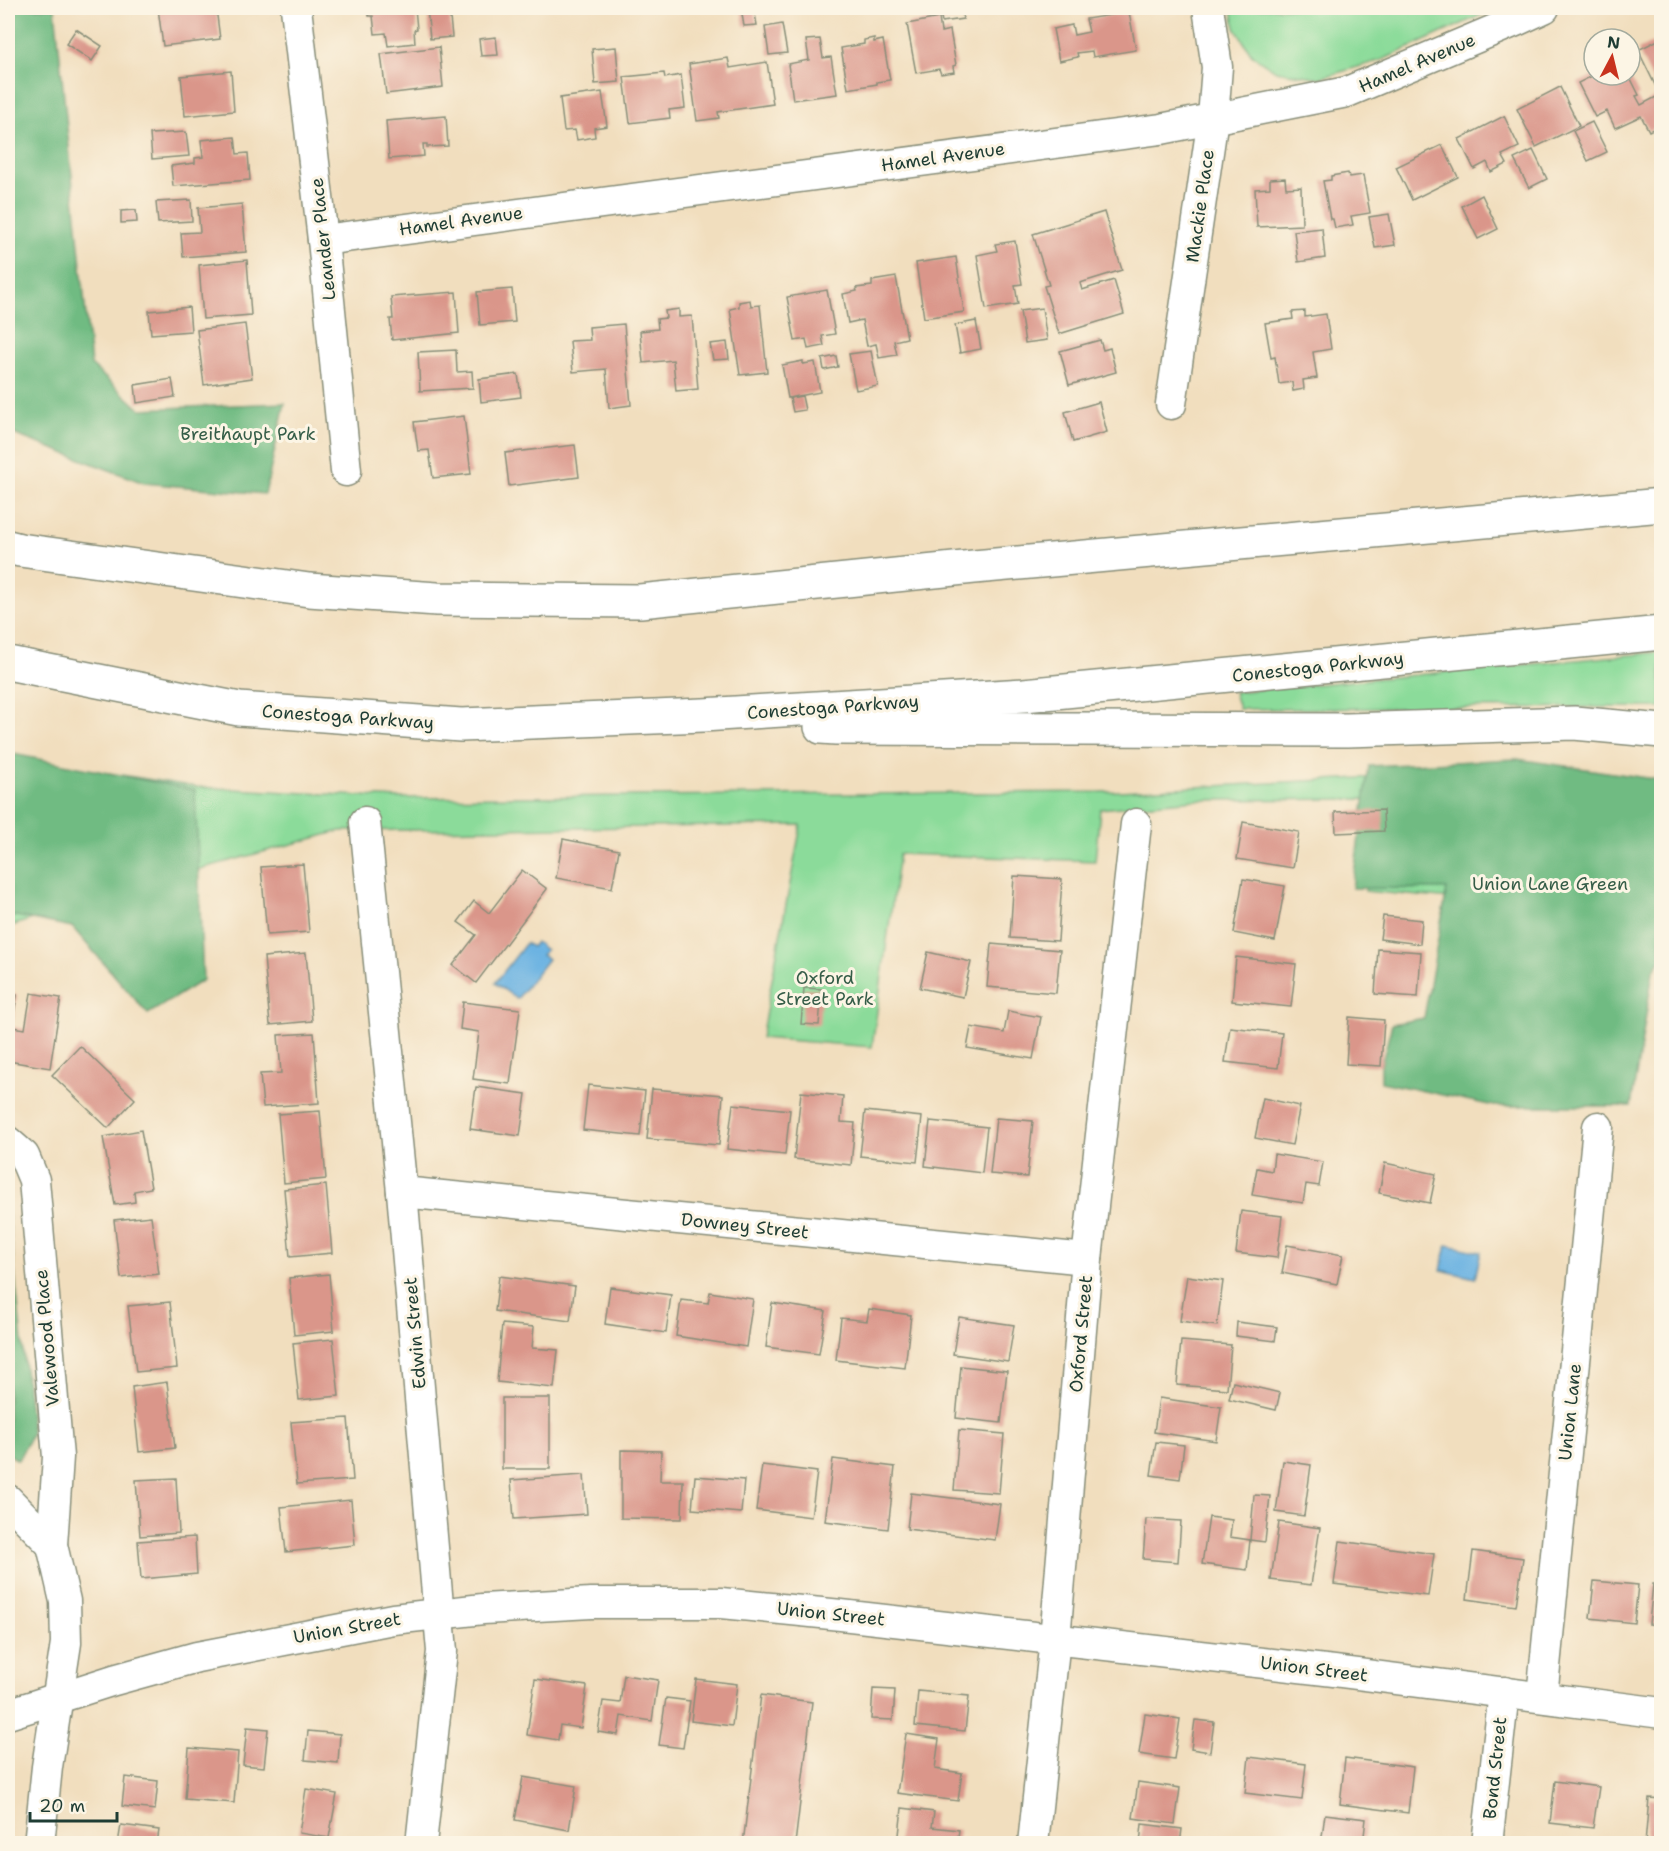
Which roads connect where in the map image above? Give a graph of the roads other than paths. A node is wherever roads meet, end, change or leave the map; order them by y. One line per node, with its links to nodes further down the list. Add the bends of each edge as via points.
1 (296, 8): 5 (street, Leander Place)
2 (1208, 8): 4 (street, Mackie Place, via 1217,67)
3 (1545, 8): 4 (street, Hamel Avenue, via 1347,92)
4 (1213, 118): 5 (street, Hamel Avenue, via 1149,130); 6 (street, Mackie Place)
5 (323, 240): 7 (street, Leander Place)
6 (1171, 404)
7 (346, 471)
8 (1662, 505): 9 (highway, via 640,601 437,599 309,590)
9 (8, 547)
10 (1662, 633): 12 (highway, Conestoga Parkway, via 1024,695)
11 (8, 663): 12 (highway, Conestoga Parkway, via 239,709 461,725)
12 (703, 715): 13 (highway, via 836,728 1347,730 1574,723)
13 (1662, 731)
14 (365, 822): 18 (street, Edwin Street)
15 (1136, 824): 19 (street, Oxford Street)
16 (1598, 1127): 25 (street, Union Lane)
17 (8, 1142): 21 (street, Valewood Place, via 24,1156 34,1180 57,1458)
18 (402, 1192): 19 (street, Downey Street); 22 (street, Edwin Street)
19 (1087, 1259): 23 (street, Oxford Street)
20 (8, 1500): 21 (street)
21 (52, 1545): 26 (street, Valewood Place, via 65,1601 66,1643)
22 (440, 1613): 23 (street, Union Street, via 591,1603 722,1603); 26 (street, Union Street, via 197,1657); 30 (street, Edwin Street, via 442,1651)
23 (1054, 1639): 24 (street, Union Street); 31 (street, Oxford Street)
24 (1504, 1692): 25 (street, Union Street); 32 (street, Bond Street)
25 (1542, 1697): 27 (street, Union Street)
26 (58, 1699): 28 (street, Union Street); 29 (street, Valewood Place)
27 (1662, 1713)
28 (8, 1714)
29 (39, 1844)
30 (422, 1844)
31 (1034, 1844)
32 (1487, 1844)

